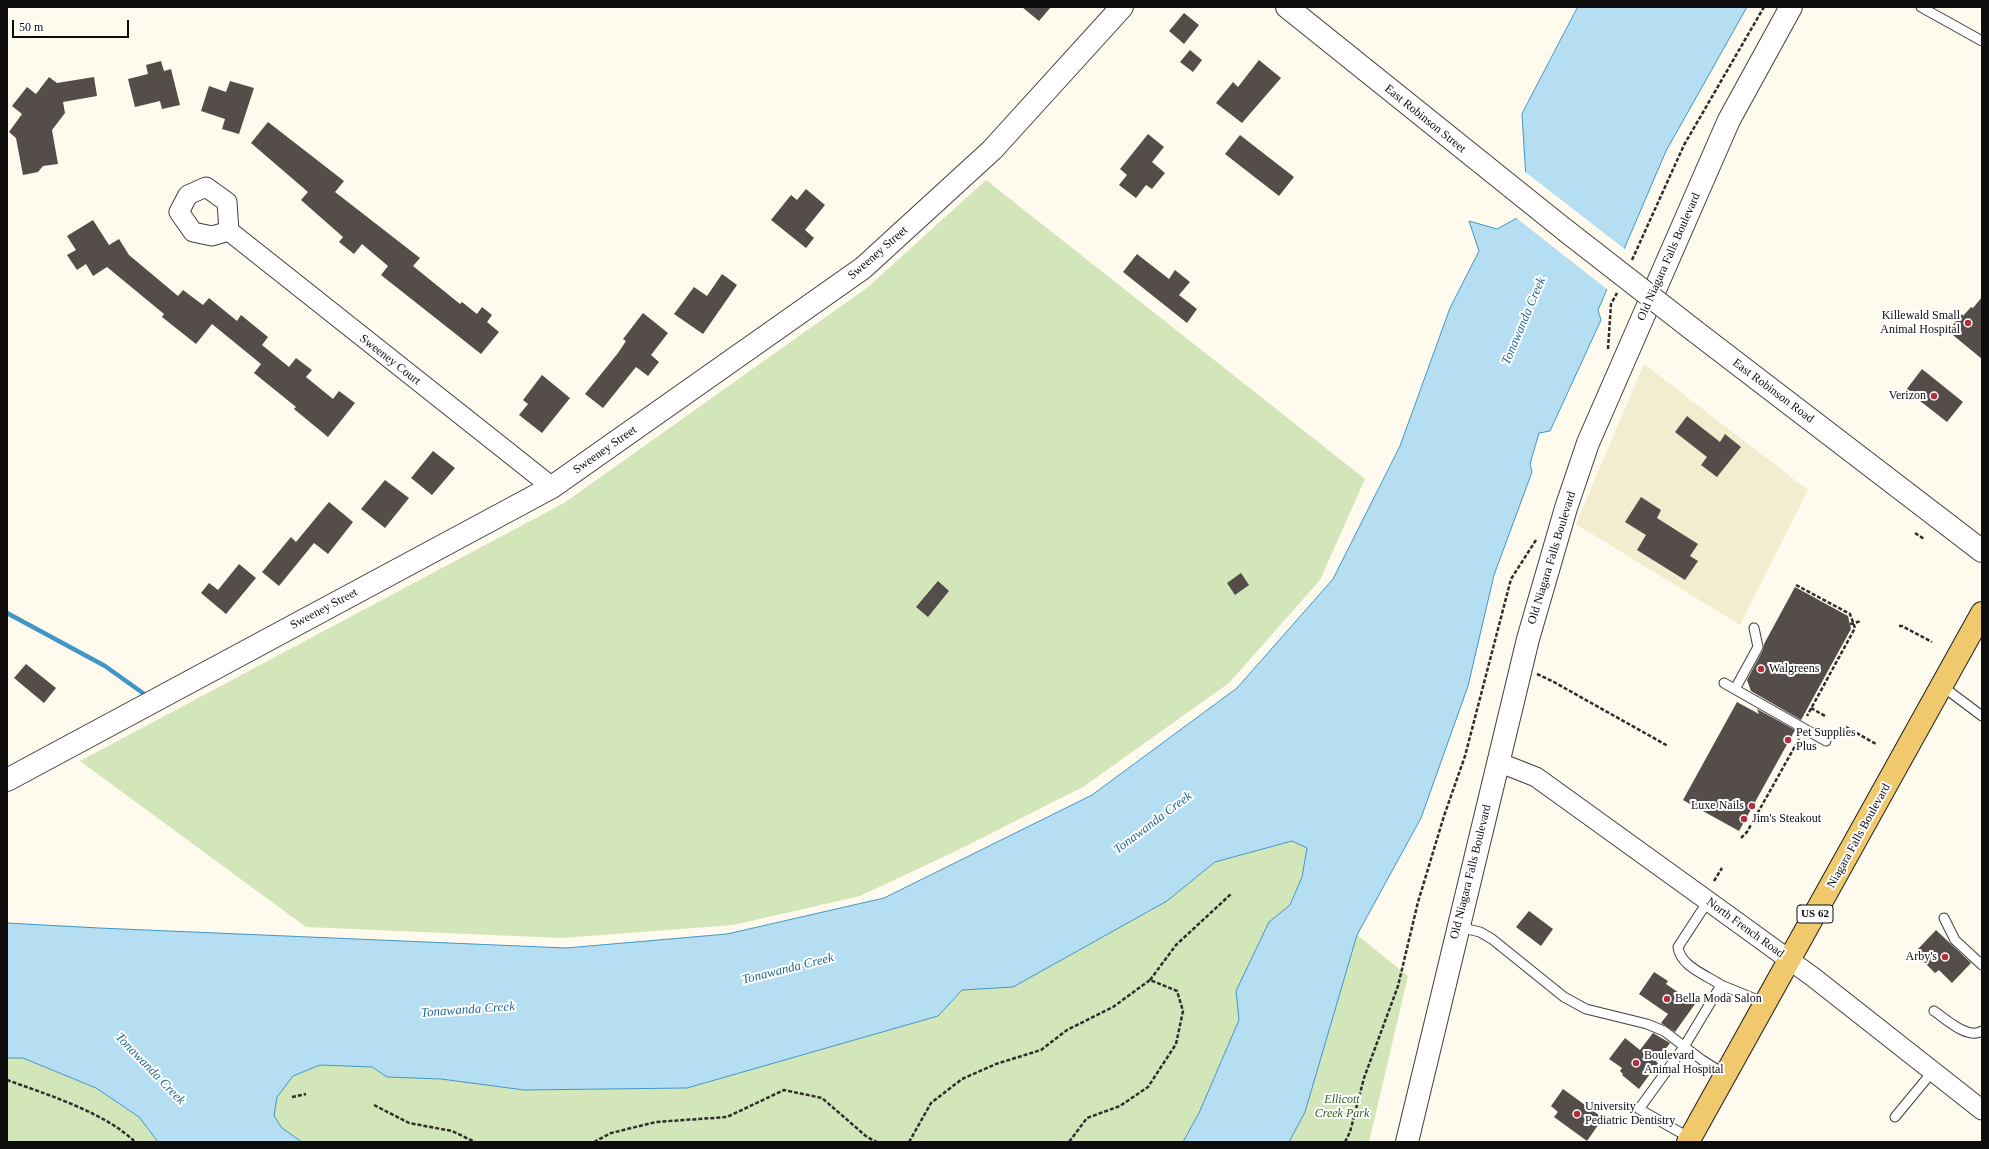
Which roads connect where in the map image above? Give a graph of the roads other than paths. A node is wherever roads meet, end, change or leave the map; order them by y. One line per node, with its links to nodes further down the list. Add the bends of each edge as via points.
1 (1122, 7): 8 (street, Sweeney Street, via 992,150 863,268)
2 (1287, 7): 6 (street, East Robinson Street)
3 (1791, 7): 17 (street, Old Niagara Falls Boulevard, via 1729,120 1588,443 1546,573)
4 (1921, 7): 5 (lane)
5 (1982, 41)
6 (1565, 230): 9 (street, East Robinson Road, bridge)
7 (229, 231): 8 (street, Sweeney Court)
8 (552, 487): 18 (street, Sweeney Street)
9 (1982, 551)
10 (1982, 613): 13 (main road, Niagara Falls Boulevard / US 62)
11 (1754, 628): 14 (lane, via 1758,647)
12 (1724, 682): 14 (lane)
13 (1942, 686): 15 (lane); 22 (main road, Niagara Falls Boulevard / US 62)
14 (1735, 689): 16 (lane)
15 (1982, 716)
16 (1826, 741)
17 (1498, 762): 19 (street, North French Road, via 1536,777); 21 (street, Old Niagara Falls Boulevard)
18 (7, 780)
19 (1708, 902): 22 (street, North French Road); 24 (lane, via 1678,947 1679,954 1684,962)
20 (1944, 918): 23 (lane, via 1955,940)
21 (1458, 926): 28 (lane, via 1480,932 1492,939 1564,997 1586,1009 1647,1024 1664,1031); 34 (street, Old Niagara Falls Boulevard)
22 (1790, 960): 25 (main road, Niagara Falls Boulevard / US 62); 29 (street, North French Road)
23 (1982, 965)
24 (1721, 985): 25 (lane); 28 (lane)
25 (1766, 1003): 30 (main road, Niagara Falls Boulevard / US 62)
26 (1934, 1011): 27 (lane, via 1970,1033 1978,1034)
27 (1982, 1031)
28 (1684, 1047): 30 (lane); 33 (lane, via 1639,1109)
29 (1932, 1071): 31 (street, North French Road); 32 (lane)
30 (1726, 1075): 33 (main road, Niagara Falls Boulevard / US 62)
31 (1982, 1110)
32 (1895, 1117)
33 (1689, 1140)
34 (1407, 1142)

